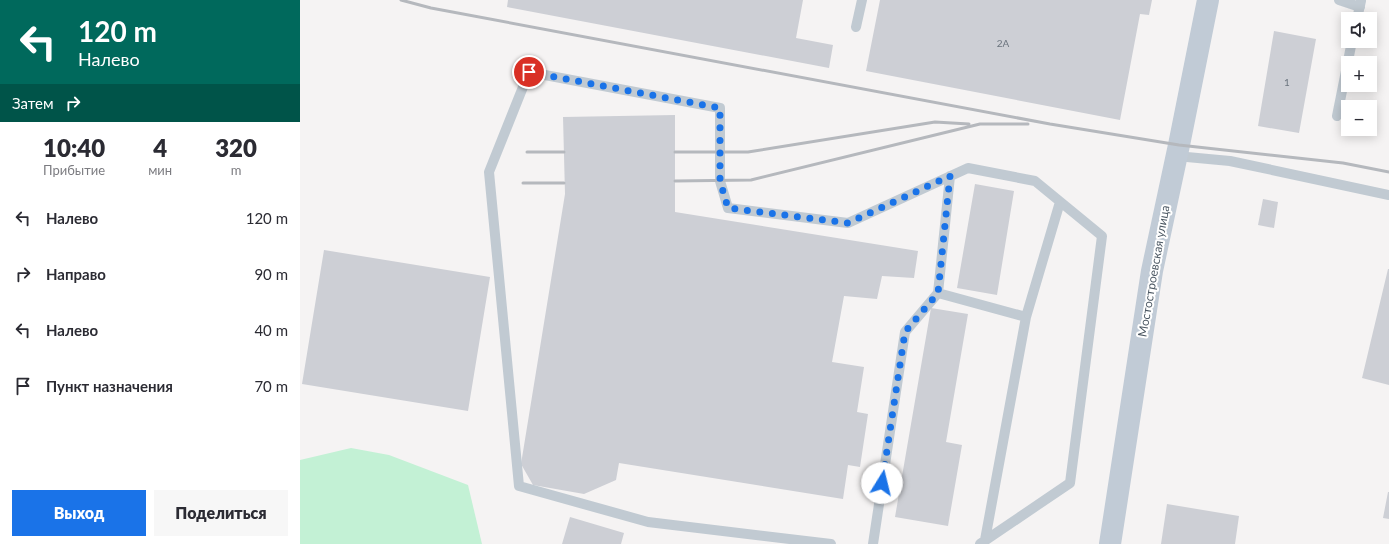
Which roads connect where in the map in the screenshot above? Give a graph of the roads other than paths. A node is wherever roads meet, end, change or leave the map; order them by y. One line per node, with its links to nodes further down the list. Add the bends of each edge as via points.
1 (862, 0): 5 (lane)
2 (1208, 0): 8 (main road, Мостостроевская улица)
3 (1339, 0): 4 (lane)
4 (1360, 3)
5 (856, 27)
6 (1351, 48): 7 (lane)
7 (1337, 116)
8 (1176, 156): 10 (lane, via 1230,161); 15 (main road, Мостостроевская улица, via 1152,271)
9 (950, 176): 11 (lane, via 968,168 1034,181); 12 (lane); 16 (lane, via 848,223 728,208 720,181 720,108 529,72 489,172 519,486 648,522)
10 (1389, 195)
11 (1060, 202): 13 (lane); 14 (lane, via 1102,236 1070,483)
12 (938, 293): 13 (lane); 17 (lane, via 905,332)
13 (1026, 317): 14 (lane)
14 (983, 542)
15 (1110, 543)
16 (831, 544)
17 (873, 544)

